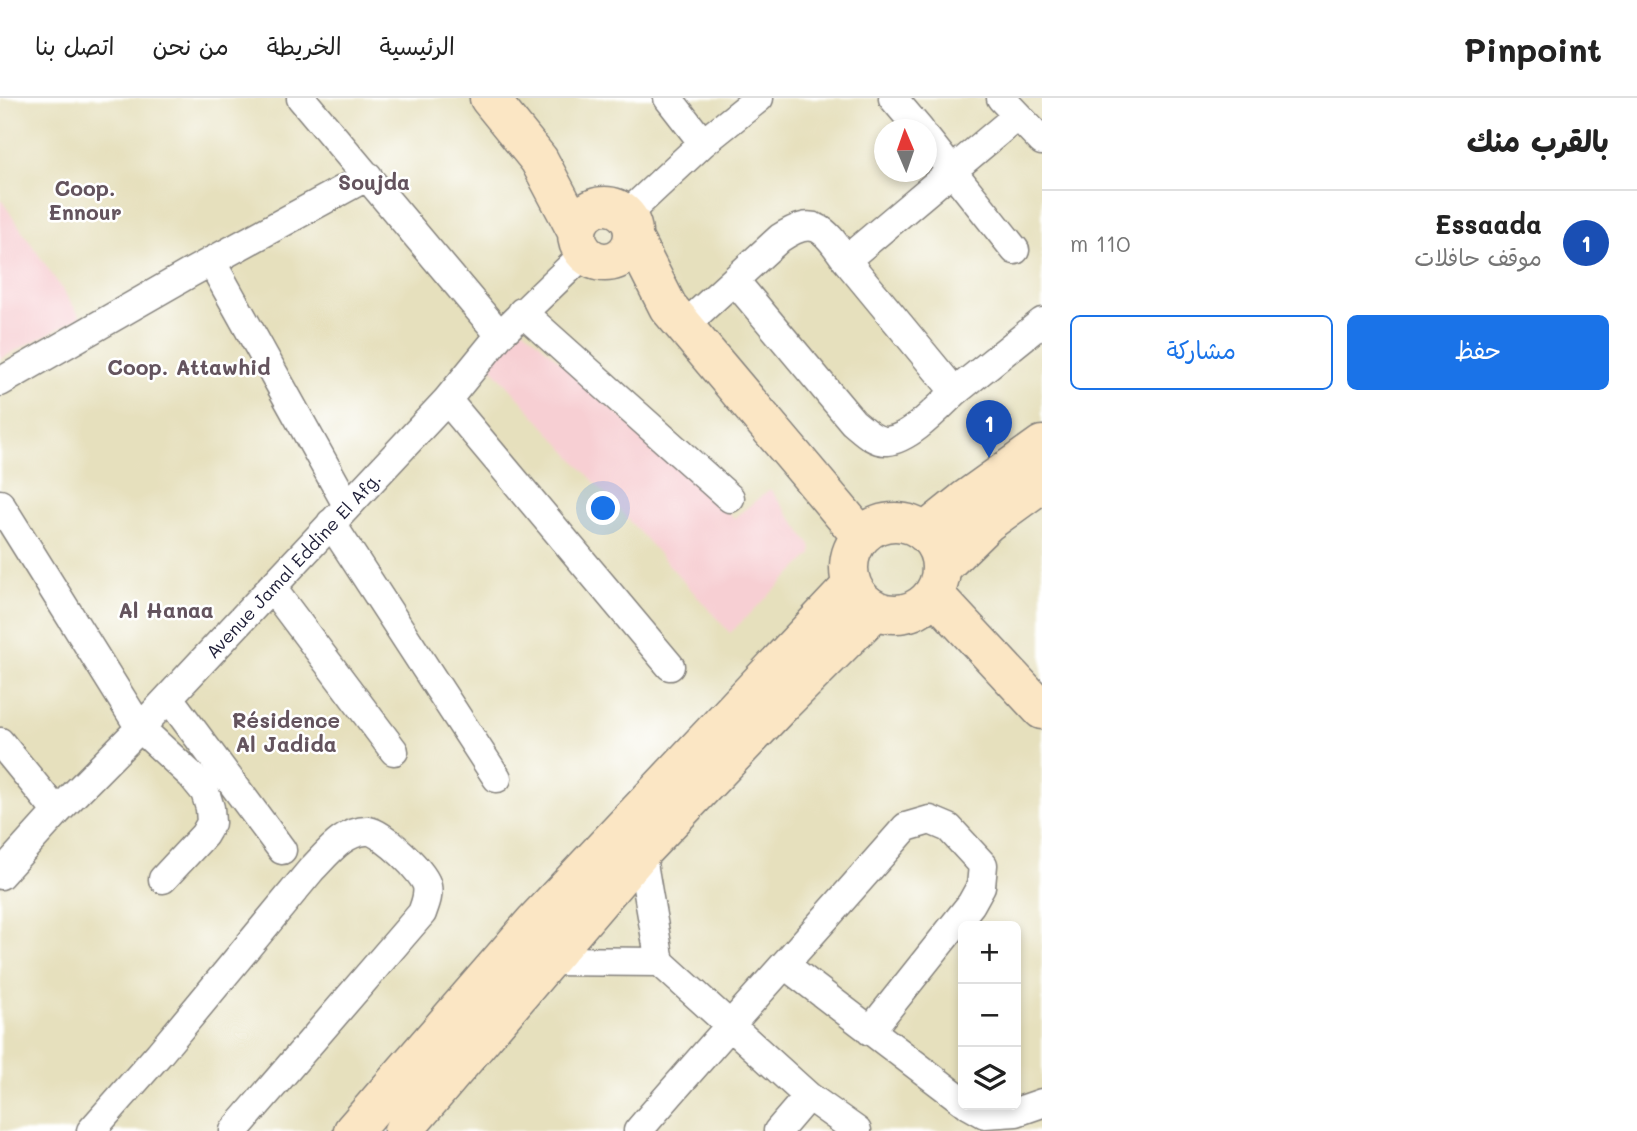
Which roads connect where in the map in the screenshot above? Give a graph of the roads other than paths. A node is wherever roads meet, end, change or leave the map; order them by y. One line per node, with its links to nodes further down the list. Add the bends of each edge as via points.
1 (301, 98): 12 (street)
2 (489, 98): 13 (main road)
3 (668, 98): 9 (street)
4 (759, 98): 9 (street, Avenue Jamal Eddine El Afg.)
5 (893, 98): 7 (street)
6 (1009, 107): 8 (street); 11 (street)
7 (911, 119)
8 (1042, 141)
9 (703, 143): 13 (street, Avenue Jamal Eddine El Afg.)
10 (937, 150): 11 (street)
11 (954, 169): 14 (street); 15 (street)
12 (368, 176): 16 (street); 21 (street)
13 (605, 234): 18 (street, Avenue Jamal Eddine El Afg.); 19 (main road)
14 (1015, 250)
15 (846, 260): 17 (street, via 830,237 808,224 780,238); 23 (street)
16 (211, 261): 22 (street); 29 (street)
17 (735, 281): 19 (street); 23 (street, via 853,422 870,436 886,441 901,437)
18 (523, 312): 21 (street, Avenue Jamal Eddine El Afg.); 27 (street)
19 (676, 317): 31 (main road)
20 (1042, 322): 23 (street)
21 (500, 335): 24 (street, Avenue Jamal Eddine El Afg.)
22 (0, 382)
23 (955, 392)
24 (447, 400): 29 (street, Avenue Jamal Eddine El Afg.); 35 (street)
25 (1042, 445): 30 (main road)
26 (1042, 483): 32 (main road, via 987,523)
27 (730, 498)
28 (0, 504): 38 (street)
29 (339, 514): 33 (street, Avenue Jamal Eddine El Afg.); 41 (street)
30 (925, 532): 31 (main road, via 913,525 887,522); 32 (main road, via 934,542)
31 (861, 536): 34 (main road, via 848,569)
32 (938, 581): 34 (main road, via 915,610 902,614); 37 (main road)
33 (271, 587): 36 (street, Avenue Jamal Eddine El Afg.); 40 (street)
34 (864, 598): 44 (main road, via 783,703); 58 (main road, via 535,921)
35 (670, 666)
36 (169, 698): 38 (street, Avenue Jamal Eddine El Afg.); 43 (street)
37 (1042, 710)
38 (141, 728): 42 (street, Avenue Jamal Eddine El Afg.); 46 (street, via 191,775 205,792 210,808 211,823 204,835)
39 (0, 742): 42 (street)
40 (394, 751)
41 (497, 778)
42 (57, 812): 45 (street, Avenue Jamal Eddine El Afg.)
43 (282, 850)
44 (641, 852): 47 (main road); 48 (street)
45 (0, 875)
46 (163, 879)
47 (547, 961): 48 (street); 59 (main road)
48 (660, 962): 50 (street)
49 (785, 965): 50 (street); 51 (street); 51 (street, via 906,827 930,820 949,828 983,865 981,886)
50 (729, 1025): 52 (street); 60 (street)
51 (870, 1031): 53 (street)
52 (808, 1096): 61 (street); 62 (street)
53 (958, 1097)
54 (1042, 1103): 55 (street, via 1016,1112 985,1114)
55 (978, 1110)
56 (91, 1131): 57 (street, via 311,870 351,834 370,831 422,874 427,885 422,913)
57 (234, 1131)
58 (353, 1131)
59 (403, 1131)
60 (638, 1131)
61 (778, 1131)
62 (857, 1131)

